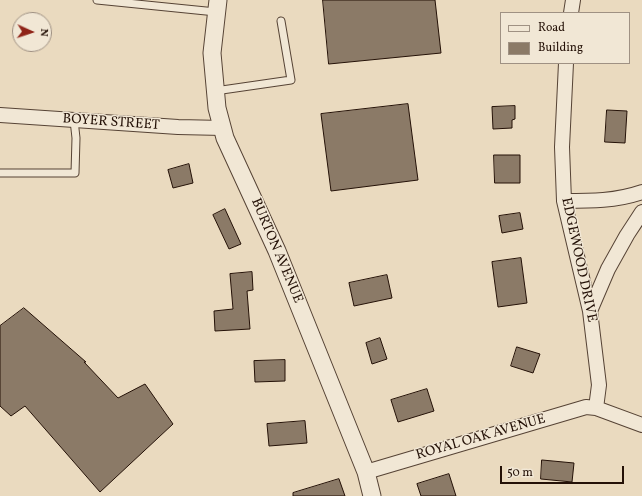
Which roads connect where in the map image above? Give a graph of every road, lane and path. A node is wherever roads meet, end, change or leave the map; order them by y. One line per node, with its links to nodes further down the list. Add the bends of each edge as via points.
1 (97, 0): 3 (lane)
2 (573, 0): 4 (street)
3 (217, 6): 7 (street, BURTON AVENUE, via 212,53)
4 (571, 12)
5 (281, 21): 7 (lane, via 291,80)
6 (566, 64): 13 (street, EDGEWOOD DRIVE, via 562,147)
7 (215, 91): 10 (street, BURTON AVENUE)
8 (0, 115): 9 (street, BOYER STREET)
9 (74, 120): 10 (street, BOYER STREET); 11 (lane, via 75,173)
10 (223, 128): 18 (street, BURTON AVENUE, via 277,251)
11 (0, 172)
12 (642, 192): 13 (street, via 606,201)
13 (564, 201): 15 (street, EDGEWOOD DRIVE)
14 (642, 212): 15 (street, via 608,269)
15 (590, 311): 16 (street, EDGEWOOD DRIVE, via 599,385)
16 (596, 408): 17 (street); 18 (street, ROYAL OAK AVENUE, via 586,407)
17 (642, 425)
18 (366, 472): 19 (street, BURTON AVENUE)
19 (372, 496)

